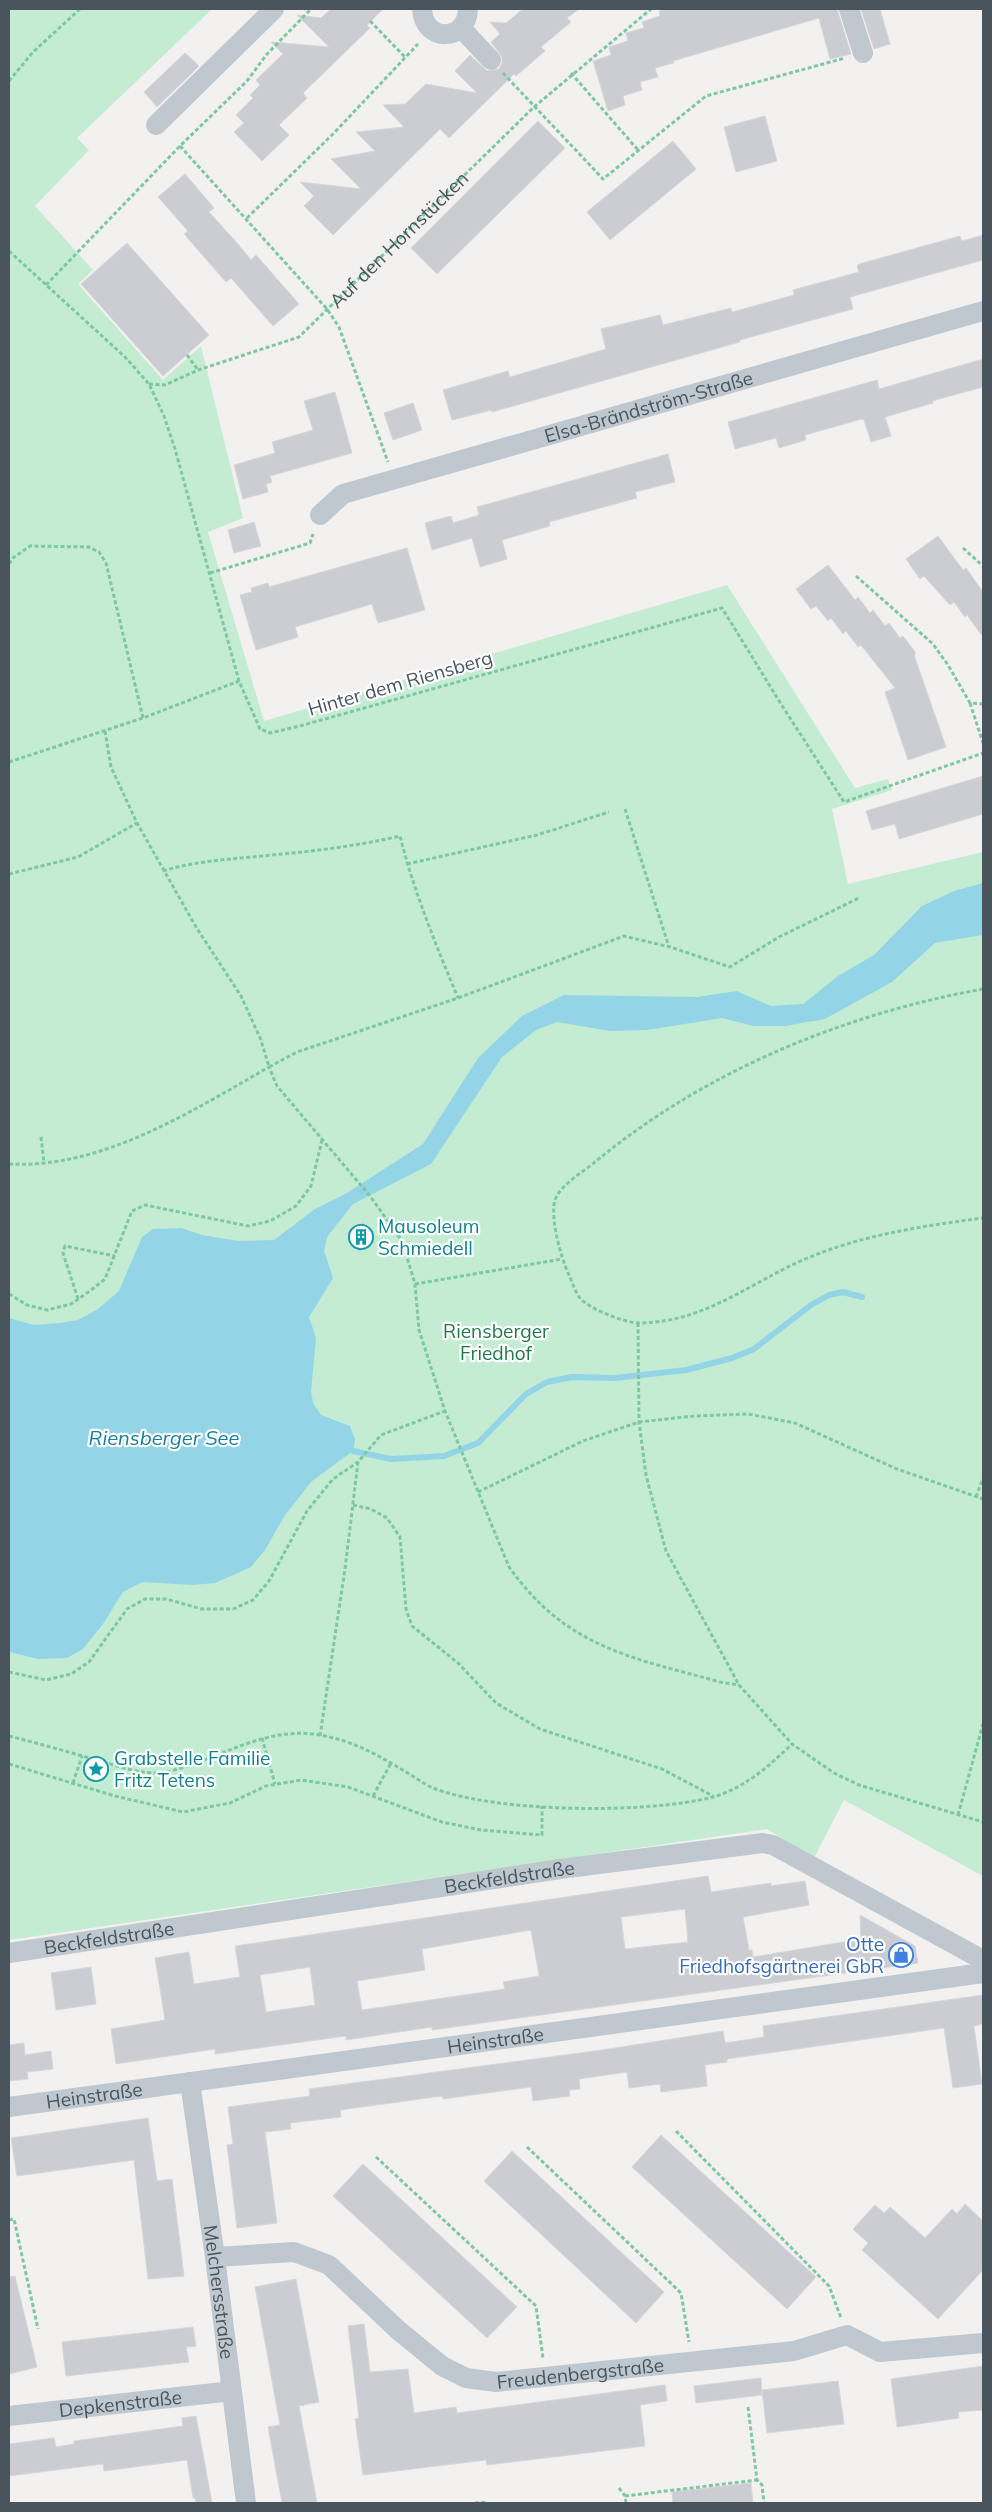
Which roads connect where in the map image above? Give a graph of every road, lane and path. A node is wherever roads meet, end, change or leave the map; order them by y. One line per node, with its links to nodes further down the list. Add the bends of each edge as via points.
1 (80, 9): 15 (path, via 33,52)
2 (274, 9): 17 (street)
3 (311, 9): 18 (path, via 267,54 247,82)
4 (422, 9): 10 (street)
5 (468, 9): 9 (street)
6 (651, 9): 14 (path, Auf den Hornstücken)
7 (850, 9): 11 (street)
8 (370, 21): 12 (path)
9 (461, 28): 10 (street, via 446,34); 13 (street)
10 (431, 30): 12 (path)
11 (863, 53): 19 (path, via 706,96)
12 (405, 57): 20 (path, via 333,134)
13 (491, 60): 16 (path)
14 (572, 74): 16 (path, Auf den Hornstücken); 19 (path)
15 (9, 80)
16 (534, 107): 19 (path, via 603,179); 23 (path, Auf den Hornstücken)
17 (156, 125)
18 (180, 146): 20 (path, Auf den Hornstücken); 22 (path)
19 (638, 150)
20 (247, 218): 23 (path, Auf den Hornstücken)
21 (9, 251): 22 (path, Hinter dem Riensberg)
22 (46, 285): 27 (path, Hinter dem Riensberg, via 125,357)
23 (327, 309): 26 (path, via 299,337); 28 (path, via 339,327)
24 (983, 311): 28 (street, Elsa-Brändström-Straße)
25 (187, 355): 26 (path)
26 (198, 370): 27 (path, via 165,385)
27 (149, 384): 33 (path, Hinter dem Riensberg, via 164,416)
28 (394, 479): 29 (street, Elsa-Brändström-Straße, via 343,494)
29 (320, 515): 33 (path, via 310,543)
30 (963, 548): 32 (path)
31 (9, 564): 38 (path, via 30,546 88,547 99,552 106,563)
32 (983, 566)
33 (210, 573): 35 (path, Hinter dem Riensberg)
34 (856, 576): 36 (path, via 933,644)
35 (239, 682): 38 (path); 41 (path, Hinter dem Riensberg, via 260,729 270,733 722,608 844,802)
36 (970, 704): 37 (path); 40 (path)
37 (983, 704)
38 (144, 718): 39 (path)
39 (105, 731): 42 (path); 45 (path, via 111,767)
40 (983, 743)
41 (983, 754)
42 (9, 762)
43 (625, 808): 50 (path)
44 (609, 812): 46 (path, via 536,835)
45 (137, 823): 47 (path); 48 (path, via 78,857)
46 (407, 864): 47 (path, via 400,836 334,849 184,864); 52 (path)
47 (162, 871): 53 (path, via 241,996)
48 (9, 874)
49 (859, 898): 50 (path, via 779,936 730,967)
50 (670, 948): 52 (path, via 624,936)
51 (983, 989): 60 (path, via 877,1015 812,1038 734,1071 686,1097 612,1148 559,1192 554,1211)
52 (458, 998): 53 (path, via 297,1052)
53 (269, 1066): 55 (path, via 277,1086); 56 (path, via 149,1133 88,1154)
54 (41, 1137): 56 (path)
55 (322, 1139): 59 (path, via 311,1186 296,1206 270,1221 248,1226 145,1205 132,1212); 61 (path, via 370,1196 402,1241)
56 (44, 1163): 57 (path)
57 (9, 1164)
58 (983, 1218): 64 (path, via 862,1238 803,1260 689,1317)
59 (115, 1256): 63 (path, via 105,1279); 63 (path, via 65,1246 62,1253)
60 (562, 1259): 61 (path); 64 (path, via 580,1298 610,1316)
61 (415, 1284): 65 (path, via 419,1330)
62 (9, 1294): 63 (path, via 27,1305 47,1310)
63 (78, 1299)
64 (638, 1323): 66 (path)
65 (445, 1411): 67 (path, via 381,1435); 69 (path)
66 (639, 1422): 69 (path, via 583,1441); 70 (path, via 748,1414 795,1423 897,1469); 74 (path, via 646,1475 666,1552)
67 (358, 1462): 72 (path); 73 (path, via 333,1479 306,1511 269,1580 253,1600 233,1609 202,1609 166,1599 145,1599 126,1610 89,1662 71,1674 46,1680)
68 (983, 1478): 70 (path)
69 (478, 1492): 74 (path, via 509,1566 525,1589 549,1613 580,1635 609,1649)
70 (976, 1497): 71 (path)
71 (983, 1499)
72 (352, 1505): 77 (path); 86 (path, via 371,1509 387,1518 400,1537 406,1609 412,1626 458,1663 496,1703 540,1729 662,1770)
73 (9, 1672)
74 (739, 1685): 79 (path)
75 (983, 1724): 88 (path)
76 (9, 1736): 80 (path)
77 (320, 1736): 78 (path, via 292,1734); 81 (path, via 348,1740)
78 (262, 1738): 80 (path, via 164,1772 140,1772); 84 (path)
79 (792, 1744): 86 (path, via 770,1766 739,1787); 88 (path, via 834,1773 859,1785)
80 (82, 1756): 83 (path)
81 (391, 1763): 85 (path); 87 (path, via 432,1787 452,1794)
82 (9, 1764): 83 (path)
83 (73, 1783): 84 (path, via 183,1812 230,1803)
84 (275, 1784): 85 (path, via 301,1780 348,1787)
85 (373, 1796): 87 (path, via 442,1822 481,1830 542,1835)
86 (714, 1796): 87 (path, via 670,1804)
87 (542, 1806)
88 (958, 1814): 89 (path)
89 (983, 1822)
90 (9, 1953): 91 (street, Beckfeldstraße, via 560,1869 763,1843 773,1845)
91 (983, 1960)
92 (983, 1973): 93 (street, Heinstraße)
93 (190, 2082): 94 (street, Heinstraße); 99 (street, Melchersstraße)
94 (9, 2107)
95 (676, 2131): 101 (path, via 829,2286)
96 (527, 2147): 103 (path, via 682,2293)
97 (376, 2157): 104 (path, via 536,2306)
98 (9, 2220): 100 (path, via 14,2219)
99 (215, 2257): 104 (street, Freudenbergstraße, via 294,2252 329,2265 398,2330 442,2366 466,2378 496,2382); 105 (street, Melchersstraße)
100 (38, 2328)
101 (847, 2335): 102 (street, via 880,2352); 103 (street, Freudenbergstraße, via 794,2352)
102 (983, 2342)
103 (692, 2362): 104 (street, Freudenbergstraße)
104 (546, 2377)
105 (232, 2391): 107 (street, Depkenstraße); 112 (street, Melchersstraße)
106 (748, 2407): 108 (path)
107 (9, 2416)
108 (757, 2480): 110 (path); 115 (path, via 762,2485)
109 (618, 2488): 110 (path)
110 (625, 2496): 114 (path)
111 (488, 2502): 113 (path)
112 (246, 2503)
113 (474, 2503)
114 (626, 2503)
115 (764, 2503)

